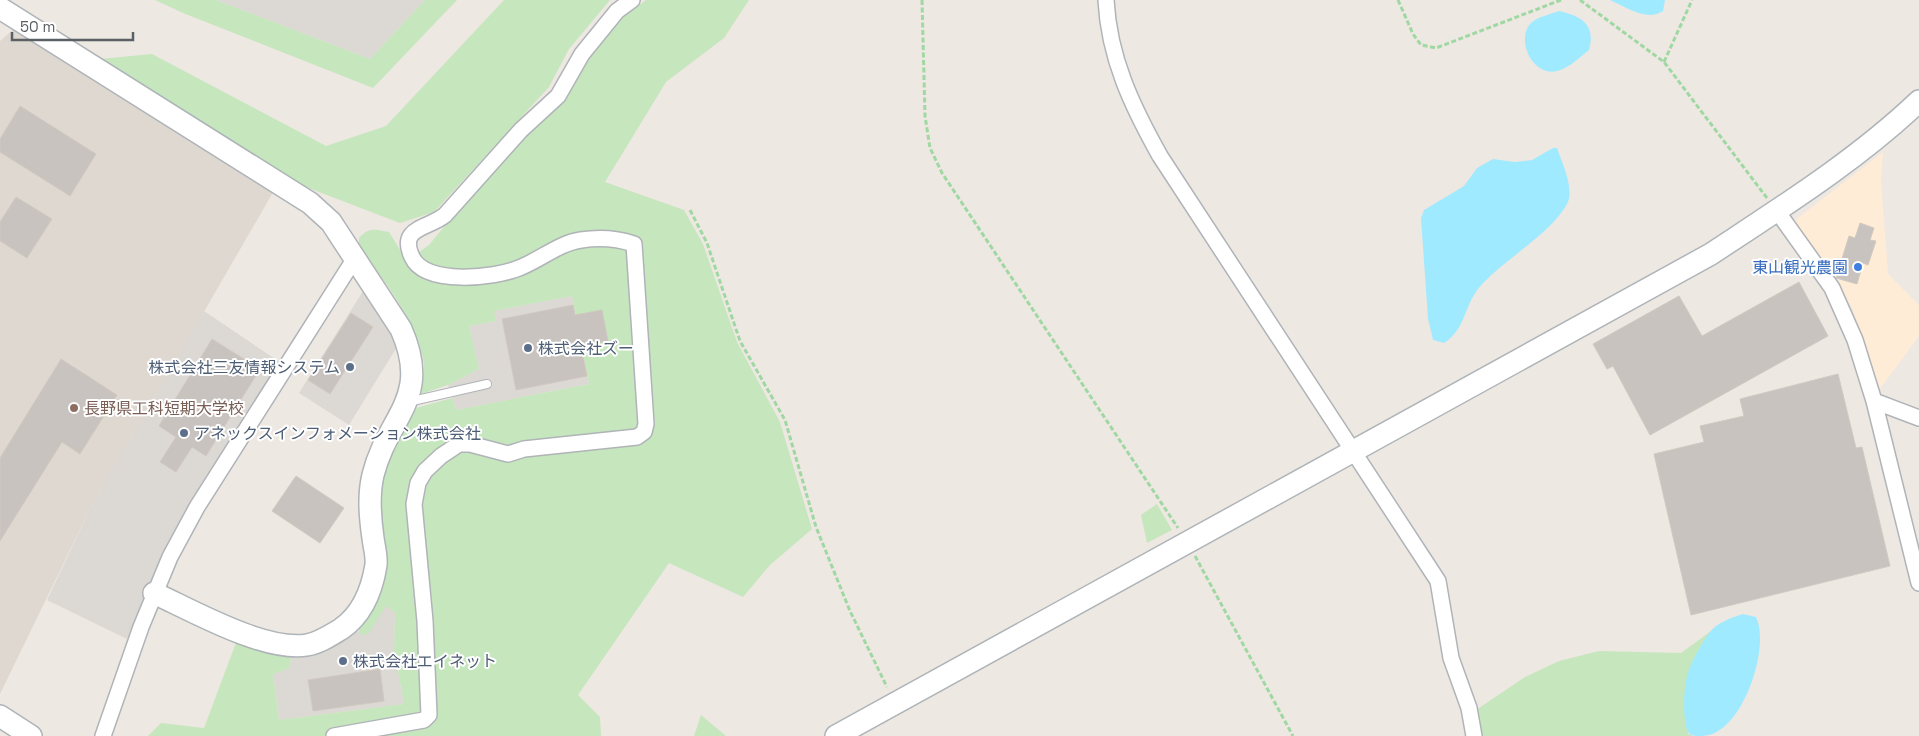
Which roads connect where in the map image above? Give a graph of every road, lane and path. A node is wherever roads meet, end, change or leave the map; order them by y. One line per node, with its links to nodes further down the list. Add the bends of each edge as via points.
1 (3, 0): 9 (street)
2 (632, 0): 28 (street, via 616,11 582,54 558,96 521,130 445,215 435,224 414,230 408,238 408,250 422,270 438,275 494,276 520,268 579,240 600,237 634,244 644,432 637,437 524,449 508,454 459,444 425,471 418,483 414,504 425,621 429,714 424,720)
3 (922, 0): 20 (path, via 925,116 930,148 942,173)
4 (1106, 0): 19 (street, via 1117,66 1135,111 1160,156)
5 (1398, 0): 6 (path, via 1421,45 1436,48)
6 (1562, 0)
7 (1580, 0): 10 (path)
8 (1692, 0): 10 (path)
9 (0, 6): 14 (street, via 310,203 331,222)
10 (1664, 62): 13 (path)
11 (1919, 101): 13 (street, via 1892,126)
12 (690, 210): 23 (path, via 707,243 740,341 785,420 816,527 850,611)
13 (1777, 211): 16 (street, via 1840,304); 19 (street, via 1711,254)
14 (355, 258): 17 (street, via 409,347 411,379); 22 (street, via 197,507)
15 (487, 384): 17 (lane)
16 (1874, 401): 18 (street); 21 (street)
17 (406, 403): 22 (street, via 373,474 369,498 376,562 364,605 352,622 329,637 308,645 282,645 234,629)
18 (1919, 418)
19 (1355, 452): 20 (street); 31 (street, via 1438,581 1452,658 1469,708)
20 (1188, 543): 23 (street); 30 (path)
21 (1919, 583)
22 (154, 593): 27 (street)
23 (895, 703): 25 (street)
24 (0, 716): 26 (street)
25 (860, 730): 29 (street)
26 (31, 736)
27 (103, 736)
28 (334, 736)
29 (836, 736)
30 (1293, 736)
31 (1474, 736)

